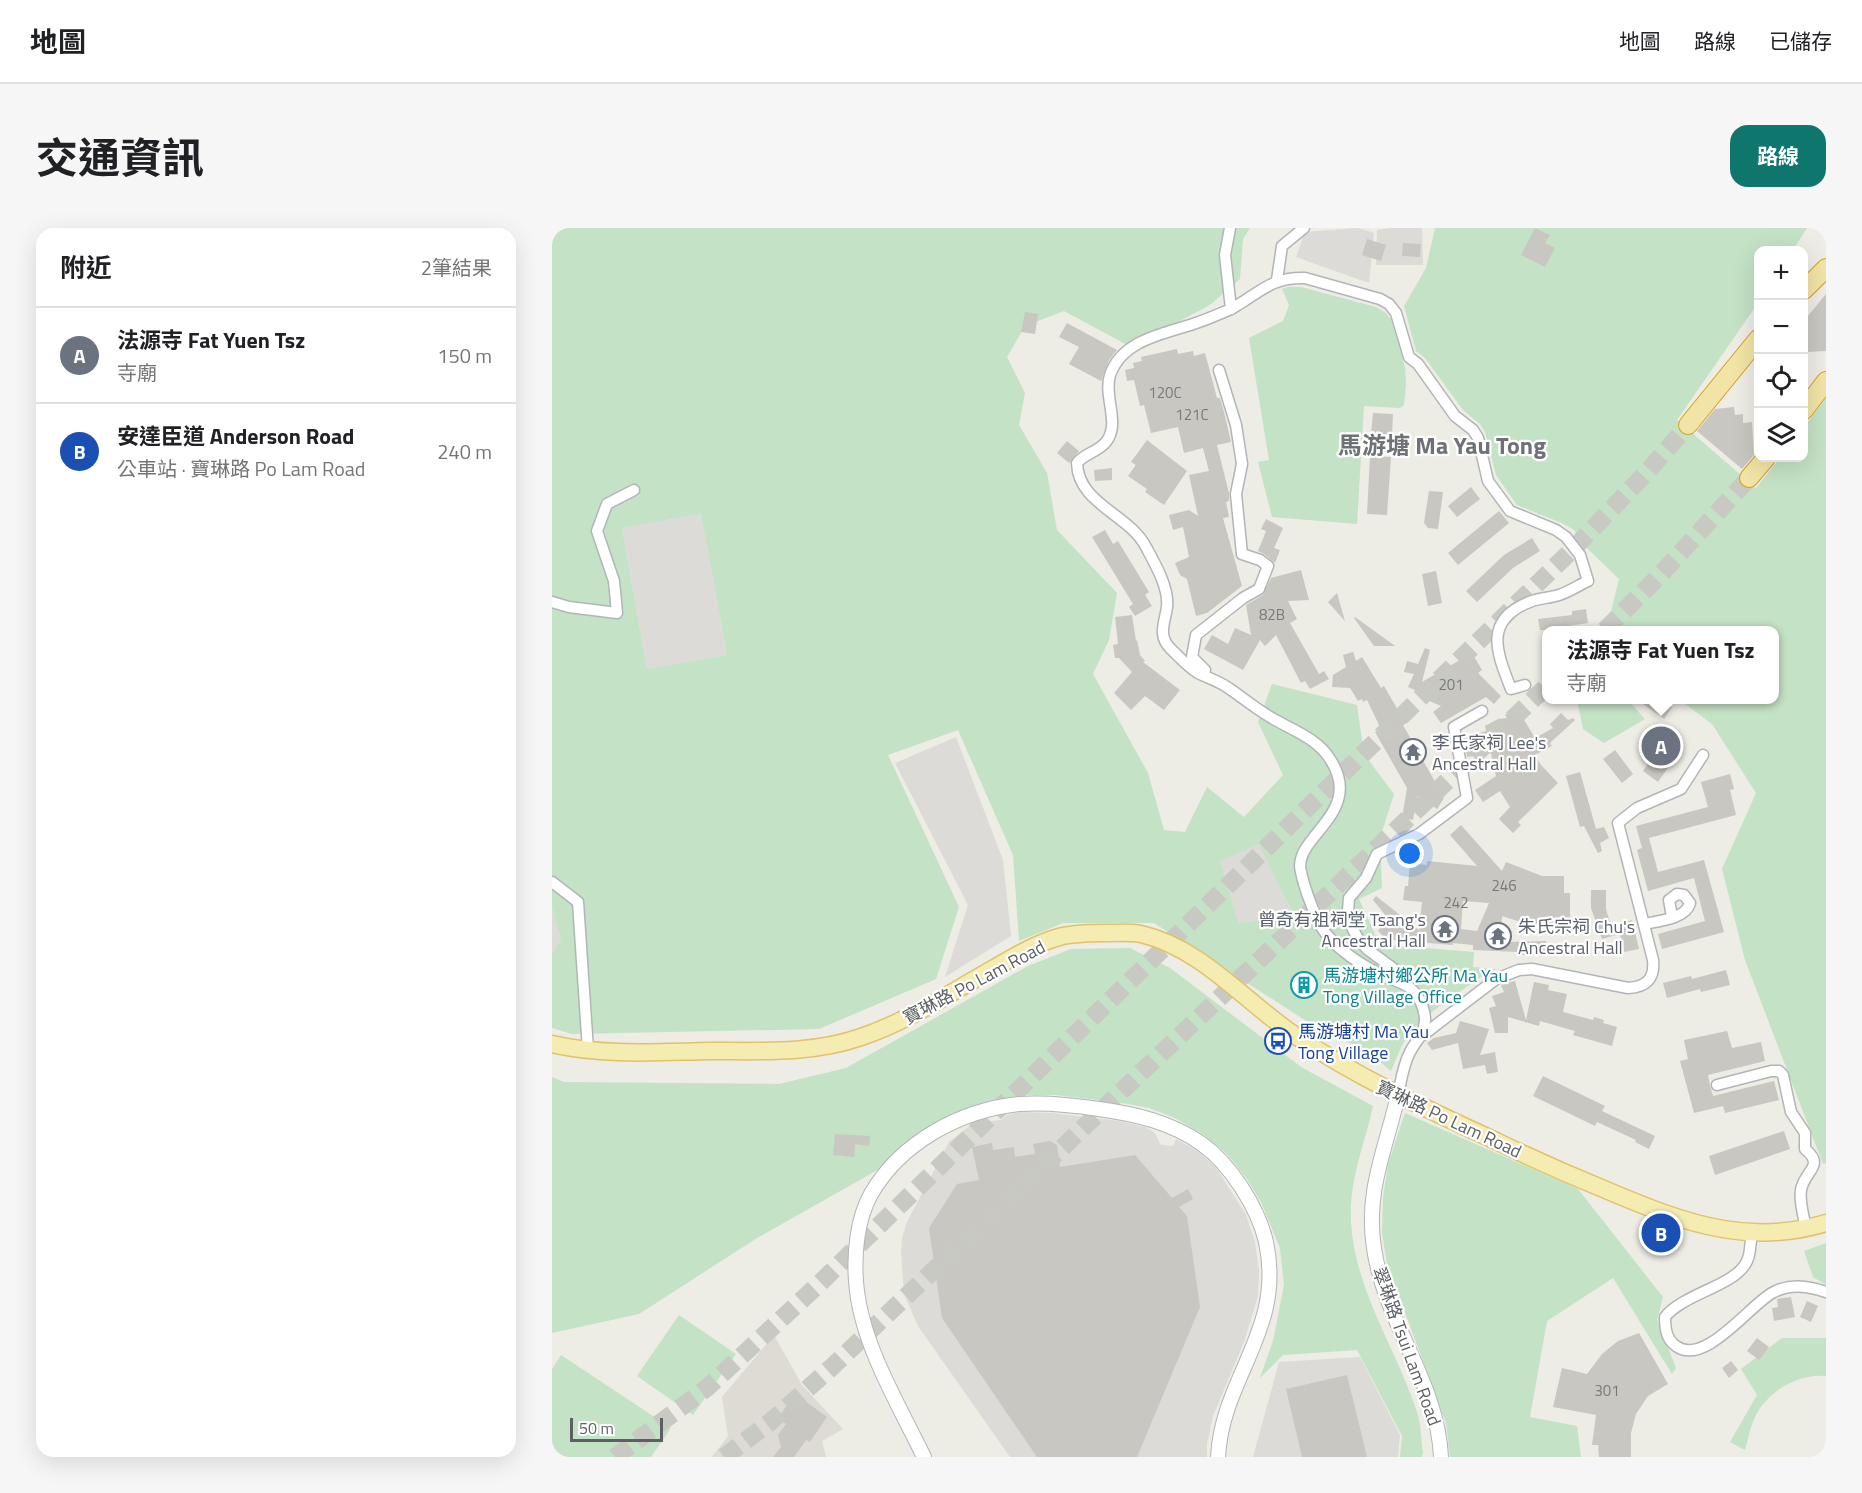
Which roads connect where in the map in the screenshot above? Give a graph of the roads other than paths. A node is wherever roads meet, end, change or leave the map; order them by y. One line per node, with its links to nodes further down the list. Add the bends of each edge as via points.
1 (1230, 228): 6 (street, via 1225,255)
2 (1304, 228): 4 (street, via 1282,246)
3 (1826, 268): 5 (highway)
4 (1277, 280): 6 (street); 17 (street, via 1305,278 1389,304 1396,313 1408,357 1418,364 1455,416 1473,430 1488,481 1510,512 1556,530 1580,555 1588,580 1515,609 1497,633 1498,654 1511,689)
5 (1808, 285)
6 (1231, 309): 16 (street, via 1161,333 1126,351 1110,375 1112,430 1099,449 1082,456 1077,463 1080,478 1095,501 1125,521 1145,546 1167,597 1162,632 1168,647 1196,671)
7 (1754, 344): 11 (highway)
8 (1219, 370): 16 (street, via 1236,424 1242,464 1236,494 1242,554 1268,566 1259,589 1196,635 1192,657)
9 (1826, 381): 10 (highway)
10 (1805, 408)
11 (1688, 425)
12 (1763, 462): 13 (highway)
13 (1749, 478)
14 (634, 490): 15 (street, via 607,504 597,531 614,581 617,613)
15 (552, 602)
16 (1224, 685): 23 (street, via 1308,737 1331,760 1338,776 1336,806 1303,853 1301,873 1327,935 1358,961)
17 (1525, 685)
18 (1482, 711): 23 (street, via 1454,727 1467,798 1419,834 1377,854 1366,878 1350,898 1348,911 1358,939)
19 (1702, 755): 22 (street, via 1682,789 1636,808 1618,823)
20 (552, 882): 26 (street, via 578,902)
21 (1672, 917): 22 (street)
22 (1644, 924): 24 (street, via 1654,968 1646,984 1628,988 1532,969 1519,970 1496,979)
23 (1411, 988): 24 (street, via 1423,1006)
24 (1423, 1035): 28 (street, via 1411,1050)
25 (552, 1044): 26 (main road, 寶琳路 Po Lam Road)
26 (588, 1050): 28 (main road, 寶琳路 Po Lam Road, via 777,1050 834,1045 894,1025 1018,954 1058,937 1137,933 1189,954 1299,1038)
27 (1717, 1085): 30 (street, via 1771,1071 1783,1075 1791,1112 1805,1133 1805,1149 1815,1160 1801,1188)
28 (1398, 1095): 31 (main road, 寶琳路 Po Lam Road, via 1541,1163 1644,1206 1700,1225); 35 (street, 翠琳路 Tsui Lam Road, via 1373,1193 1374,1248 1382,1283 1431,1408)
29 (1826, 1223): 30 (main road, 寶琳路 Po Lam Road)
30 (1806, 1229): 31 (main road, 寶琳路 Po Lam Road)
31 (1752, 1233): 32 (street, via 1749,1254 1741,1270 1681,1303 1665,1317 1668,1337 1675,1346 1695,1350 1716,1340 1772,1293 1787,1287)
32 (1826, 1292)
33 (924, 1457): 34 (street, via 869,1339 861,1313 856,1282 861,1221 870,1196 885,1173 909,1149 936,1130 963,1118 1020,1104 1119,1112 1172,1127 1202,1143 1225,1164 1255,1211 1268,1255 1268,1299 1255,1347 1224,1419)
34 (1218, 1457)
35 (1441, 1457)

